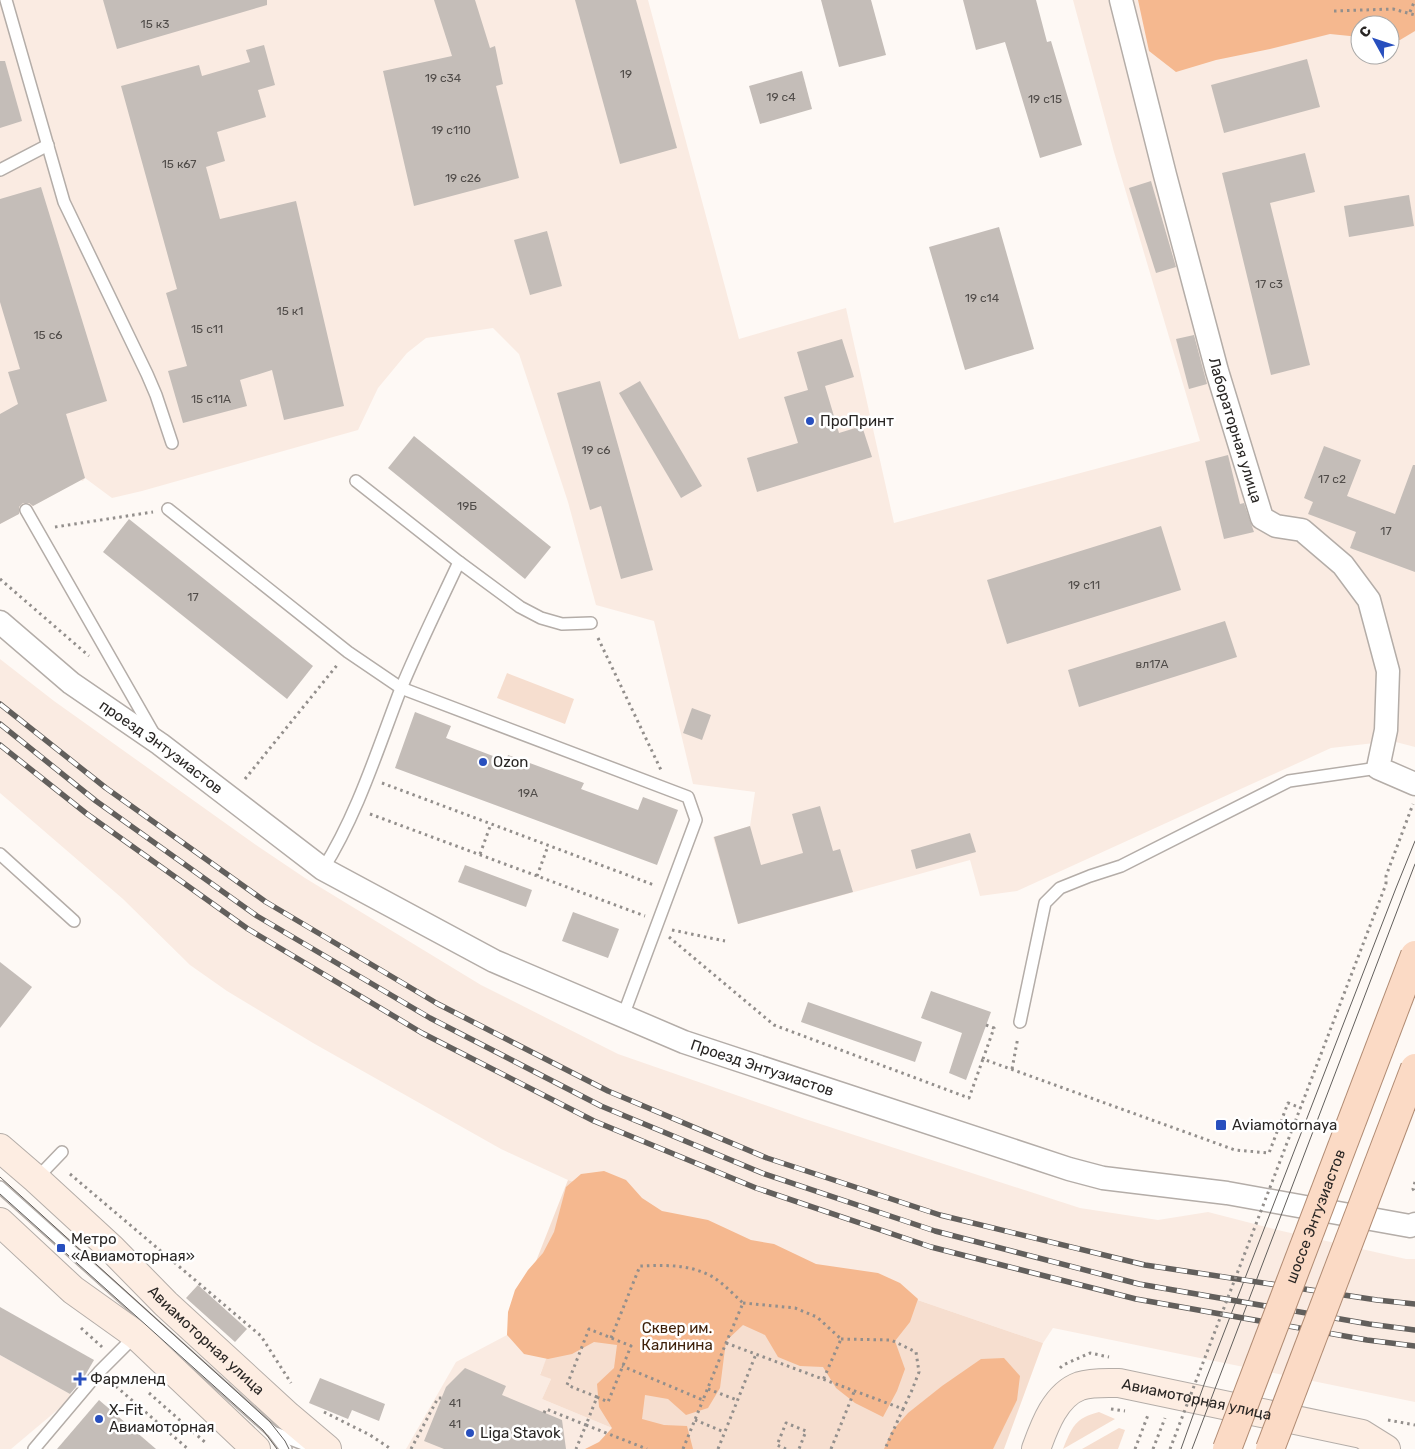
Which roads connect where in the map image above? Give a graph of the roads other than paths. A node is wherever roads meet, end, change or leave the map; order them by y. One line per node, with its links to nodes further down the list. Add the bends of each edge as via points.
1 (6, 0): 3 (lane)
2 (1121, 0): 14 (street, Лабораторная улица, via 1217,371 1262,518 1276,526 1302,530 1343,565 1369,600 1388,671 1386,730)
3 (48, 145): 4 (lane); 5 (lane, via 64,202 156,394)
4 (0, 170)
5 (172, 443)
6 (356, 481): 9 (lane)
7 (168, 509): 12 (lane, via 348,652)
8 (26, 510): 13 (lane)
9 (459, 562): 11 (lane, via 540,618 562,624); 12 (lane)
10 (0, 622): 13 (street, проезд Энтузиастов, via 71,683)
11 (591, 623)
12 (402, 688): 17 (lane, via 355,808); 20 (lane, via 688,797 696,820)
13 (160, 744): 17 (street, проезд Энтузиастов)
14 (1378, 768): 15 (street); 21 (lane, via 1289,781 1121,866 1060,888 1045,903)
15 (1414, 794)
16 (0, 854): 18 (lane)
17 (323, 870): 20 (street, Проезд Энтузиастов, via 494,961)
18 (74, 921)
19 (1415, 955): 32 (main road, шоссе Энтузиастов, bridge)
20 (623, 1016): 26 (street, Проезд Энтузиастов, via 684,1042 1103,1178 1227,1193 1410,1226)
21 (1020, 1022)
22 (1415, 1068): 33 (main road, bridge)
23 (0, 1148): 28 (main road, Авиамоторная улица, via 51,1164 111,1248 166,1304)
24 (0, 1187): 28 (lane)
25 (0, 1222): 27 (main road, via 73,1290)
26 (1415, 1224)
27 (136, 1335): 28 (main road); 30 (lane, via 99,1372)
28 (272, 1432): 29 (main road, via 303,1433)
29 (310, 1448)
30 (34, 1449)
31 (1036, 1449): 34 (main road, Авиамоторная улица, via 1056,1404 1064,1396 1079,1386 1119,1382 1362,1434)
32 (1227, 1449)
33 (1270, 1449)
34 (1386, 1449)

